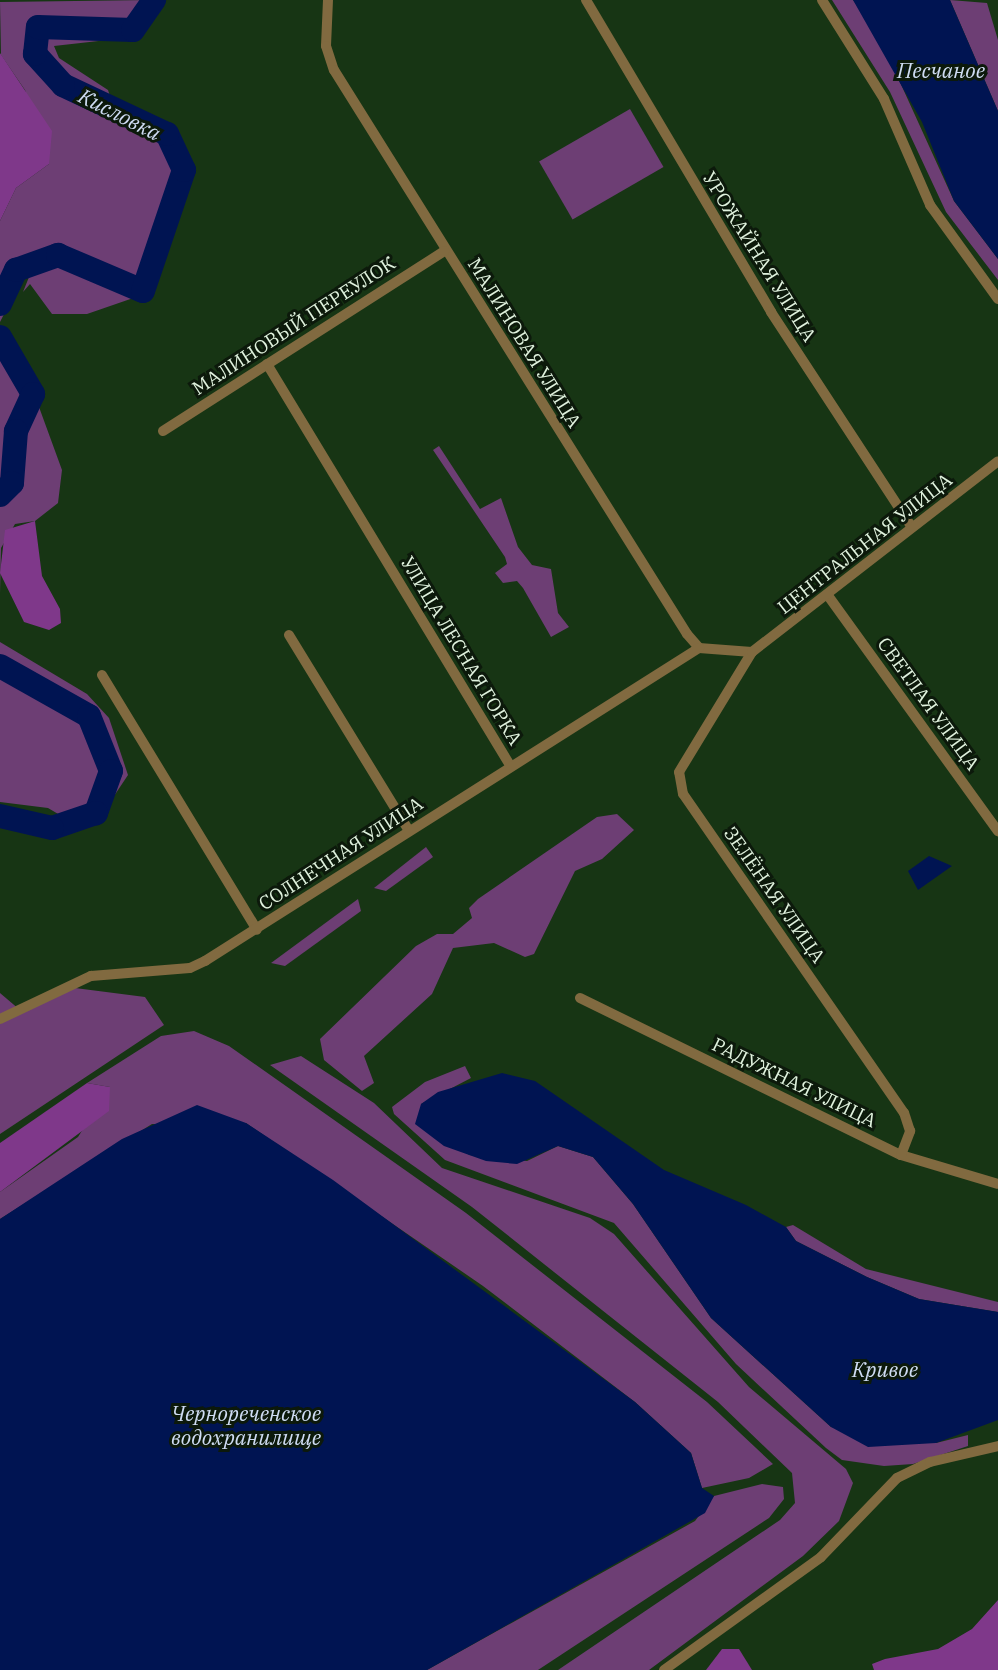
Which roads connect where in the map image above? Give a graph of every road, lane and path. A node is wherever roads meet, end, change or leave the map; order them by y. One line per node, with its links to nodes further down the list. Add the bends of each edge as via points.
1 (328, 0): 4 (street, МАЛИНОВАЯ УЛИЦА, via 326,46 334,69)
2 (586, 0): 9 (street, УРОЖАЙНАЯ УЛИЦА, via 735,254)
3 (822, 0): 5 (street, via 884,99 930,205)
4 (444, 251): 6 (street, МАЛИНОВЫЙ ПЕРЕУЛОК); 12 (street, МАЛИНОВАЯ УЛИЦА)
5 (998, 299)
6 (267, 364): 7 (street, МАЛИНОВЫЙ ПЕРЕУЛОК); 15 (street, УЛИЦА ЛЕСНАЯ ГОРКА)
7 (163, 431)
8 (998, 461): 9 (street, ЦЕНТРАЛЬНАЯ УЛИЦА)
9 (912, 526): 10 (street, ЦЕНТРАЛЬНАЯ УЛИЦА)
10 (829, 597): 13 (street, ЦЕНТРАЛЬНАЯ УЛИЦА); 17 (street, СВЕТЛАЯ УЛИЦА)
11 (289, 635): 16 (street)
12 (699, 648): 13 (street); 15 (street, УЛИЦА ЛЕСНАЯ ГОРКА)
13 (751, 652): 21 (street, ЗЕЛЁНАЯ УЛИЦА, via 685,753 680,783 904,1113 910,1131)
14 (102, 675): 18 (street)
15 (510, 766): 16 (street, СОЛНЕЧНАЯ УЛИЦА)
16 (409, 831): 18 (street, СОЛНЕЧНАЯ УЛИЦА)
17 (998, 831)
18 (257, 930): 20 (street, СОЛНЕЧНАЯ УЛИЦА, via 190,968 91,975)
19 (580, 998): 21 (street, РАДУЖНАЯ УЛИЦА)
20 (0, 1019)
21 (901, 1154): 22 (street, РАДУЖНАЯ УЛИЦА)
22 (998, 1184)
23 (998, 1446): 24 (street, via 930,1462 898,1478 821,1557)
24 (664, 1670)

